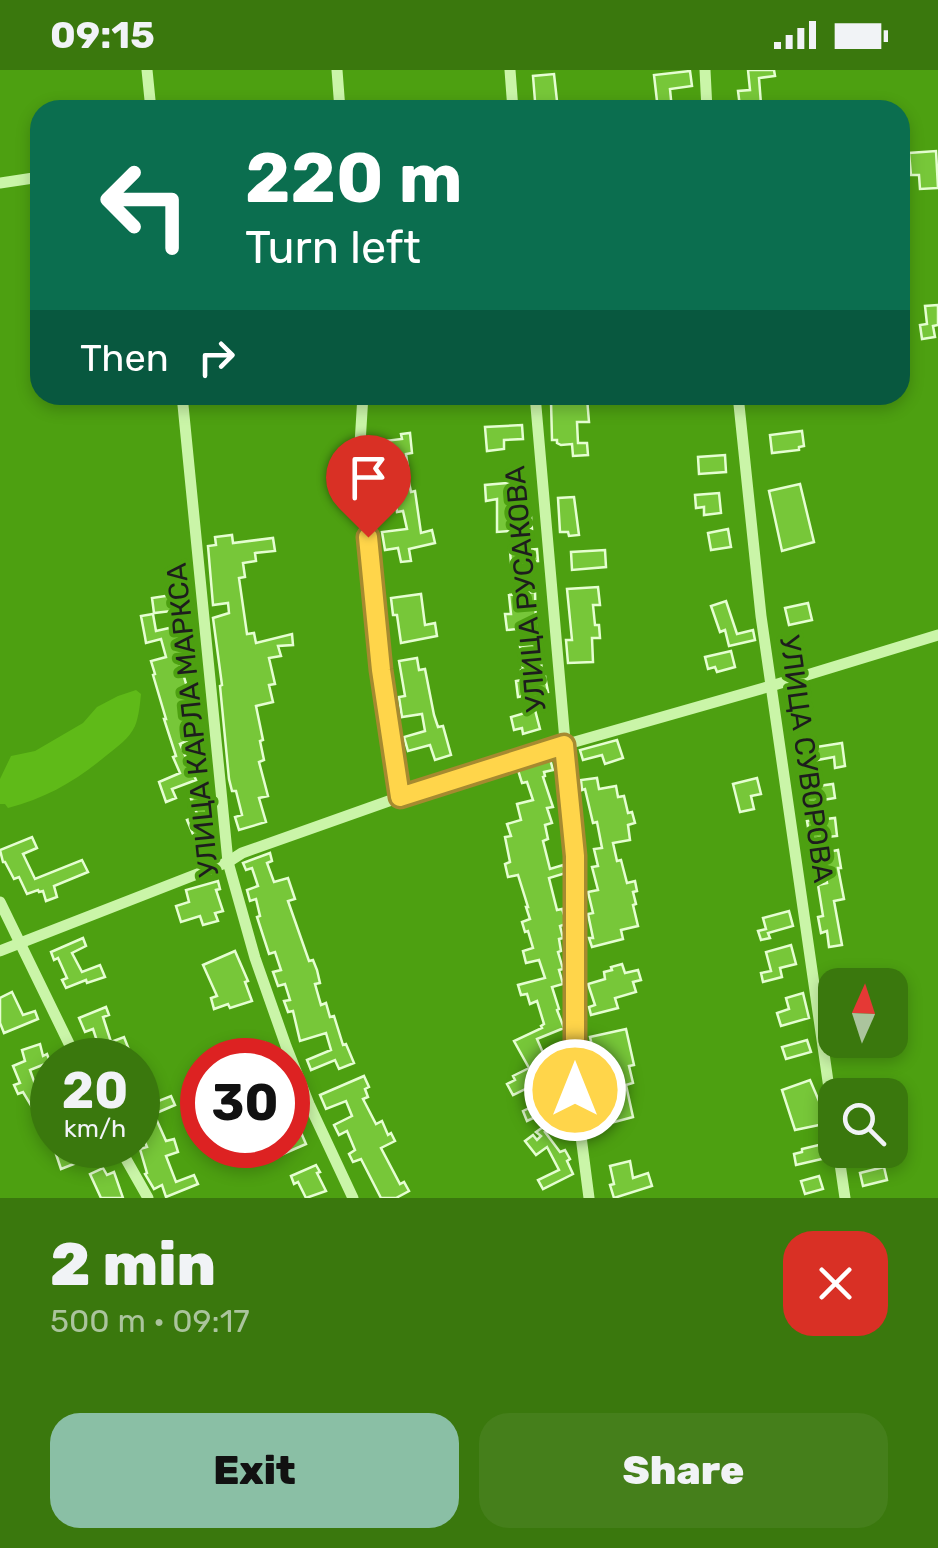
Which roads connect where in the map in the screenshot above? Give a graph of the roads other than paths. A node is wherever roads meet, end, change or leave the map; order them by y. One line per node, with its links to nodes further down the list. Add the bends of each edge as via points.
1 (147, 70): 5 (street)
2 (338, 70): 6 (street)
3 (510, 70): 7 (street)
4 (704, 70): 8 (street)
5 (150, 100)
6 (340, 100)
7 (512, 100)
8 (706, 100)
9 (30, 178): 10 (street)
10 (0, 183)
11 (183, 405): 19 (street, УЛИЦА КАРЛА МАРКСА)
12 (362, 405): 18 (street, via 377,634)
13 (536, 405): 17 (street, УЛИЦА РУСАКОВА)
14 (739, 405): 16 (street, УЛИЦА СУВОРОВА)
15 (938, 635): 16 (street)
16 (771, 686): 17 (street); 24 (street, УЛИЦА СУВОРОВА)
17 (564, 745): 18 (street); 29 (street, УЛИЦА РУСАКОВА, via 575,856 575,1090)
18 (400, 797): 19 (street)
19 (228, 862): 21 (street); 28 (street, УЛИЦА КАРЛА МАРКСА, via 286,1046)
20 (0, 902): 21 (street)
21 (20, 943): 22 (street); 23 (street)
22 (0, 951)
23 (66, 1038)
24 (828, 1078)
25 (131, 1168): 27 (street)
26 (841, 1168): 30 (street)
27 (148, 1198)
28 (353, 1198)
29 (589, 1198)
30 (845, 1198)

